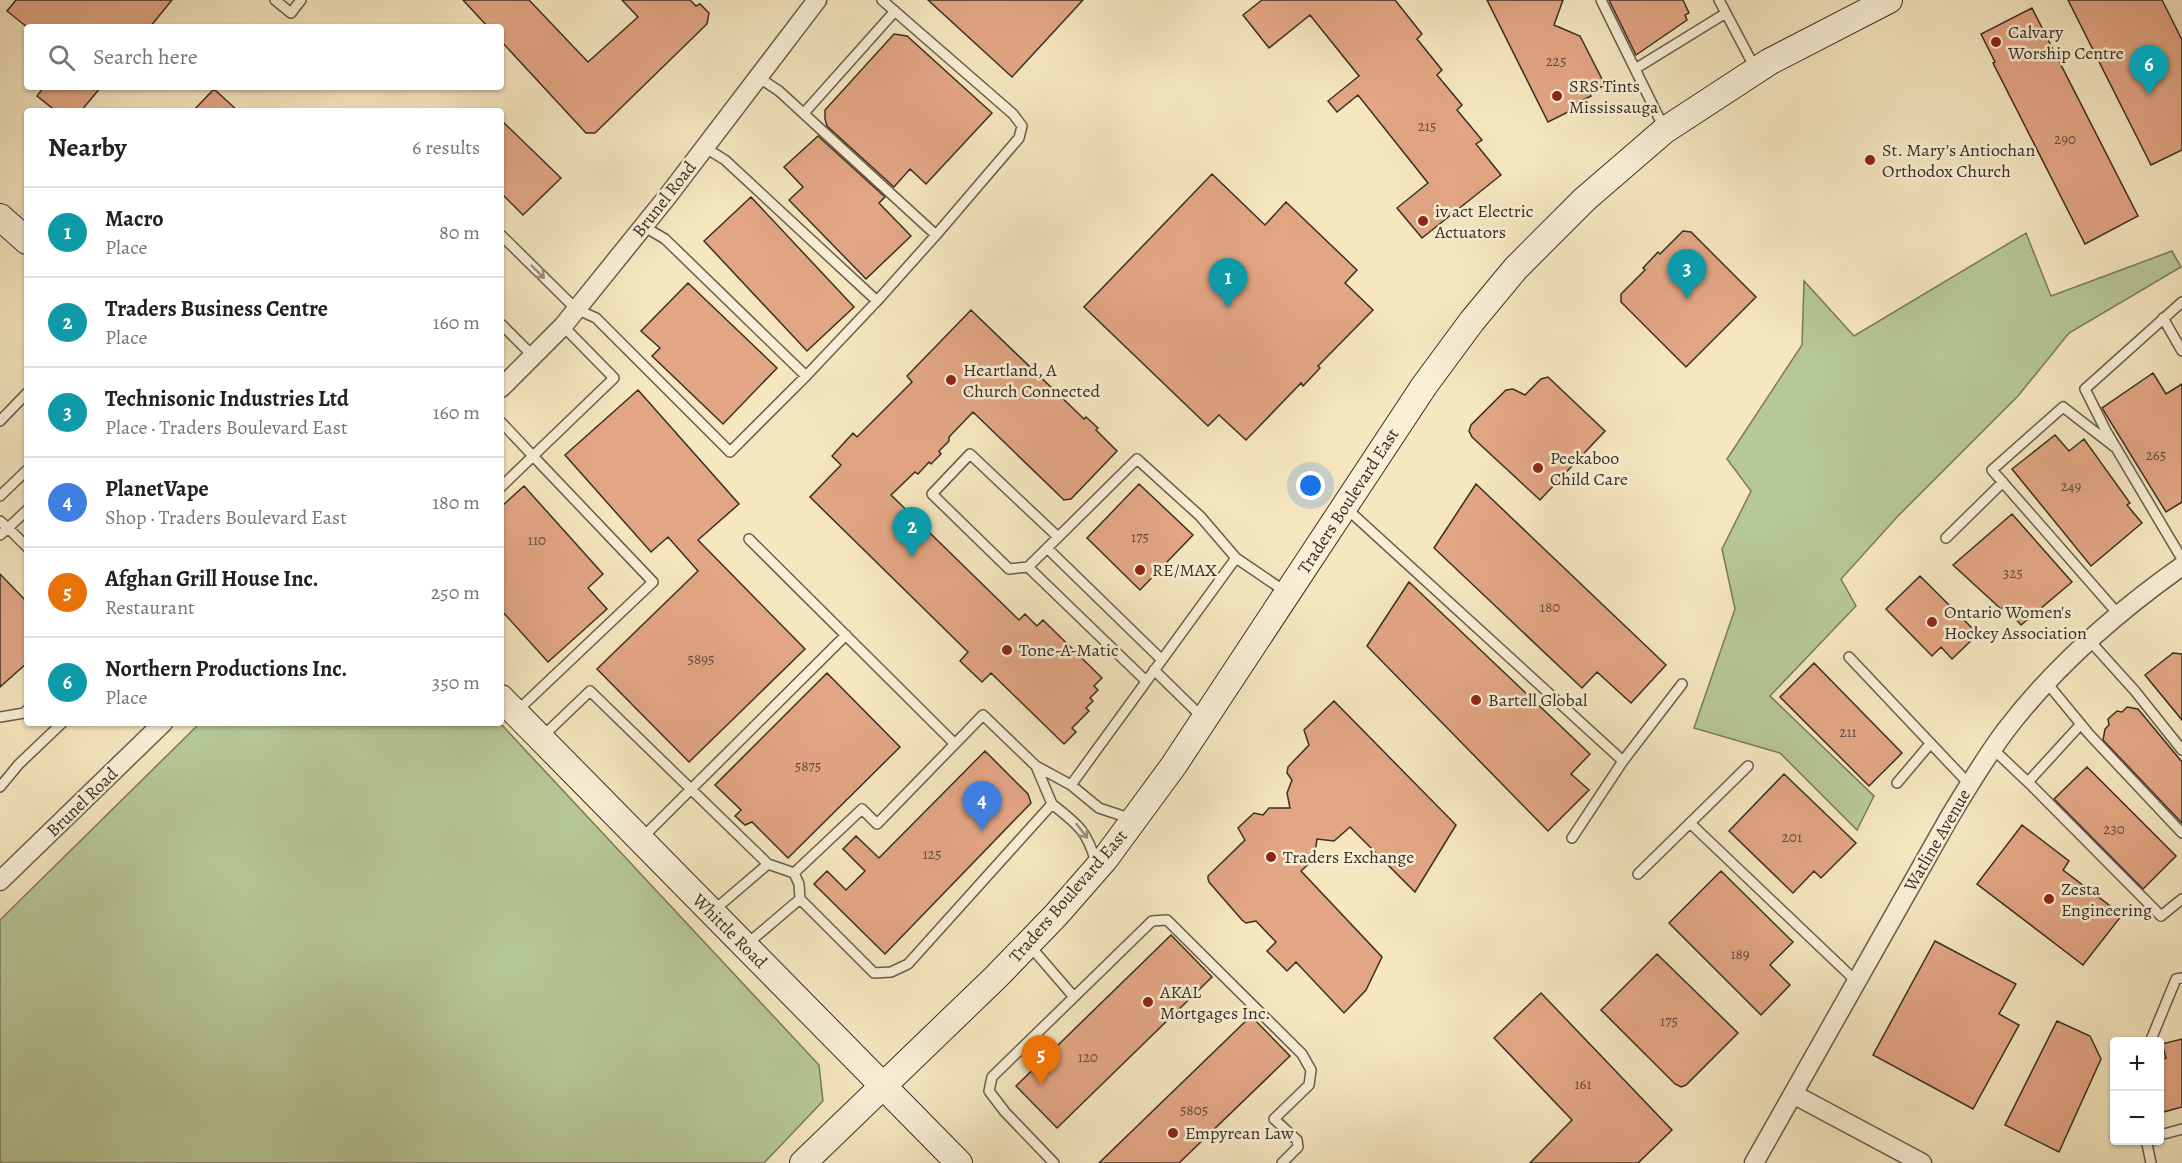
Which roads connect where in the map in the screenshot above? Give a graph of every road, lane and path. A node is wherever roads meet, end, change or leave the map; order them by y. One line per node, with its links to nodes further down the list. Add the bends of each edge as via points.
1 (275, 0): 2 (lane, via 291,13)
2 (302, 0)
3 (816, 0): 12 (street, Brunel Road)
4 (882, 0): 8 (lane)
5 (1601, 0): 10 (lane)
6 (1719, 0): 9 (lane)
7 (1890, 0): 11 (street, Traders Boulevard East)
8 (895, 11): 13 (lane); 18 (lane, via 1014,114 1022,126 1018,138)
9 (1726, 14): 10 (lane); 11 (lane)
10 (1635, 69): 14 (lane)
11 (1756, 70): 14 (street, Traders Boulevard East)
12 (758, 77): 13 (lane); 15 (street, Brunel Road)
13 (804, 113): 18 (lane)
14 (1665, 130): 40 (street, Traders Boulevard East, via 1550,232 1502,284 1444,357)
15 (704, 147): 17 (street, Brunel Road); 21 (lane, via 725,160)
16 (0, 217): 19 (street)
17 (643, 226): 23 (street, Brunel Road); 29 (lane, via 665,239)
18 (936, 236): 21 (lane)
19 (24, 238)
20 (504, 238): 23 (lane, one-way to 23)
21 (877, 301): 29 (lane)
22 (2182, 302): 24 (lane)
23 (576, 309): 25 (street, Brunel Road); 29 (lane, via 596,318 730,452)
24 (2163, 318): 27 (lane); 34 (lane, via 2085,388)
25 (563, 326): 28 (street, Brunel Road); 35 (lane, via 614,378)
26 (504, 327): 28 (lane)
27 (2182, 351)
28 (533, 356): 30 (street, Brunel Road)
29 (806, 376)
30 (504, 385)
31 (24, 396): 32 (lane)
32 (0, 421)
33 (504, 425): 35 (lane)
34 (2116, 448): 37 (lane, via 2063,407 1992,470); 51 (lane)
35 (533, 456): 38 (lane); 64 (lane, via 653,582)
36 (24, 473): 39 (lane)
37 (2003, 482): 46 (lane); 55 (lane)
38 (504, 484)
39 (0, 496)
40 (1344, 506): 54 (street, Traders Boulevard East); 76 (lane)
41 (24, 513): 43 (lane)
42 (0, 521): 43 (lane)
43 (8, 528): 44 (lane); 48 (lane)
44 (0, 534)
45 (1059, 537): 49 (lane); 50 (lane, via 1137,459 1200,516); 53 (lane, via 970,454 932,494 1009,569)
46 (1946, 538)
47 (749, 539): 56 (lane)
48 (24, 545)
49 (1047, 548): 53 (lane); 59 (lane)
50 (1236, 558): 54 (lane); 59 (lane)
51 (2182, 559)
52 (2182, 566): 55 (street, Watline Avenue)
53 (1028, 567): 61 (lane)
54 (1288, 594): 67 (street, Traders Boulevard East)
55 (2119, 615): 57 (street, Watline Avenue)
56 (846, 635): 72 (lane); 84 (lane)
57 (2089, 640): 62 (street, Watline Avenue); 75 (lane)
58 (1849, 657): 73 (lane)
59 (1161, 660): 60 (lane)
60 (1154, 670): 61 (lane); 67 (lane)
61 (1146, 681): 81 (lane)
62 (2047, 683): 68 (lane); 74 (street, Watline Avenue)
63 (1682, 684): 76 (lane)
64 (508, 705): 71 (street, Whittle Road)
65 (24, 713): 66 (lane)
66 (0, 717)
67 (1205, 719): 86 (street, Traders Boulevard East)
68 (2081, 724): 79 (lane); 88 (lane)
69 (59, 726): 83 (lane)
70 (160, 726): 95 (street, Brunel Road)
71 (540, 738): 84 (lane, via 590,691); 90 (street, Whittle Road)
72 (956, 744): 77 (lane, via 983,715); 93 (lane, via 877,824 862,809)
73 (1930, 744): 80 (lane); 82 (lane)
74 (1993, 749): 79 (lane); 82 (street, Watline Avenue)
75 (2182, 750)
76 (1623, 761): 89 (lane)
77 (1036, 766): 81 (lane); 85 (lane)
78 (1748, 766): 87 (lane)
79 (2028, 782): 97 (lane, via 2161,916)
80 (1897, 783)
81 (1071, 784): 86 (lane, via 1099,808)
82 (1970, 784): 102 (street, Watline Avenue)
83 (0, 787)
84 (691, 790): 90 (lane); 91 (lane)
85 (1052, 804): 92 (lane, one-way to 92, via 1079,826 1090,842); 96 (lane, via 908,964 891,972 874,973)
86 (1134, 820): 92 (street, Traders Boulevard East)
87 (1690, 823): 94 (lane); 102 (lane)
88 (2182, 832)
89 (1572, 838)
90 (640, 840): 98 (street, Whittle Road)
91 (768, 864): 93 (lane); 98 (lane)
92 (1097, 868): 99 (street, Traders Boulevard East)
93 (794, 873): 96 (lane)
94 (1638, 874)
95 (0, 881)
96 (800, 899): 100 (lane)
97 (2182, 899)
98 (712, 912): 100 (street, Whittle Road)
99 (1028, 944): 103 (lane); 105 (street, Traders Boulevard East)
100 (745, 946): 105 (street, Whittle Road)
101 (2182, 978): 104 (lane, via 2176,979)
102 (1857, 982): 106 (street, Watline Avenue)
103 (1074, 997): 112 (lane, via 992,1077 989,1091); 113 (lane, via 1152,921 1167,920 1302,1054 1311,1070 1309,1085 1274,1119 1297,1140 1298,1147)
104 (2152, 1037)
105 (883, 1085): 110 (street, Traders Boulevard East); 111 (street, Whittle Road)
106 (1793, 1094): 114 (street, Watline Avenue); 115 (street)
107 (2182, 1129): 108 (lane)
108 (2164, 1134)
109 (2148, 1145): 116 (lane)
110 (803, 1163)
111 (959, 1163)
112 (1054, 1163)
113 (1282, 1163)
114 (1754, 1163)
115 (1922, 1163)
116 (2151, 1163)

